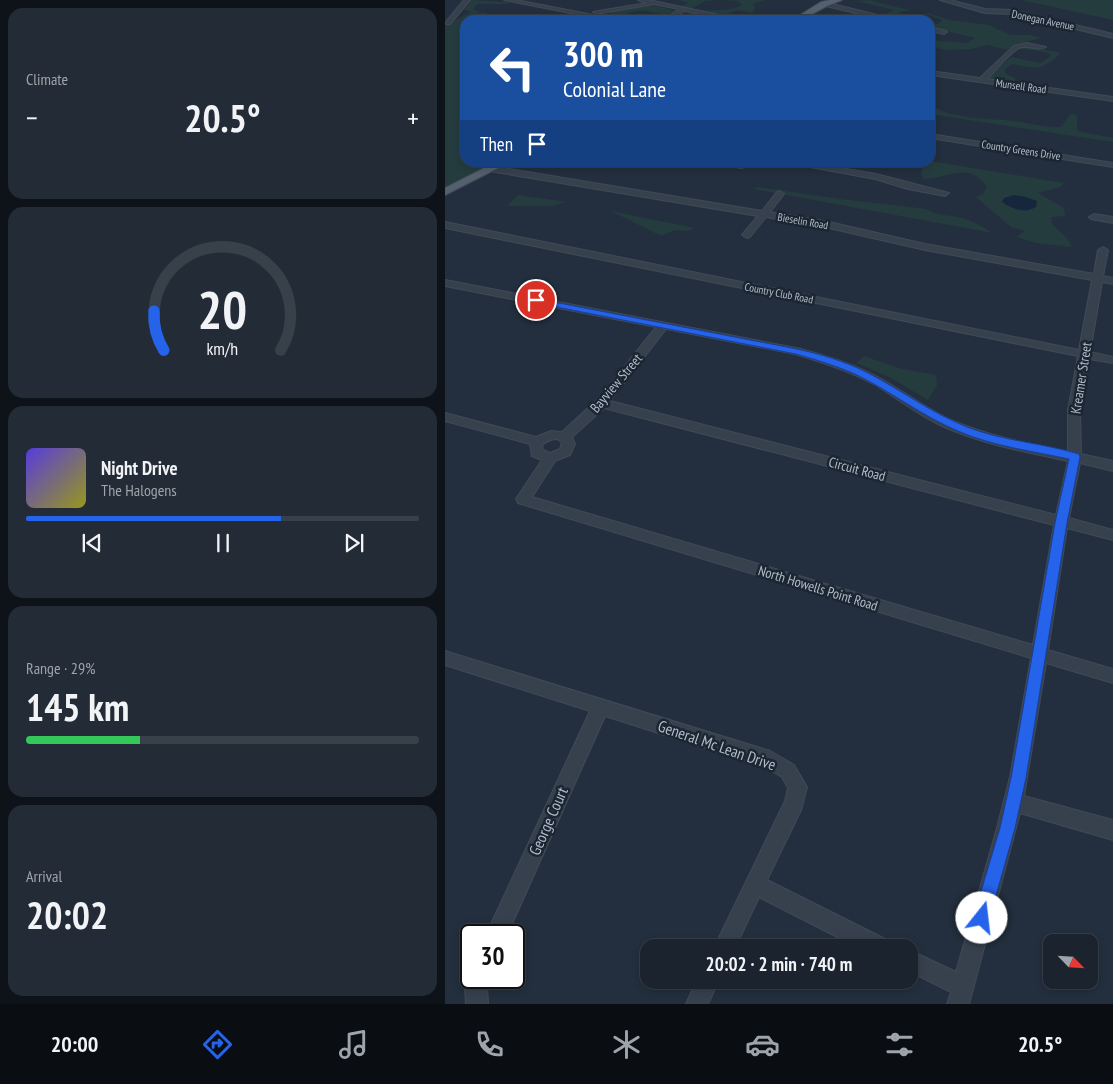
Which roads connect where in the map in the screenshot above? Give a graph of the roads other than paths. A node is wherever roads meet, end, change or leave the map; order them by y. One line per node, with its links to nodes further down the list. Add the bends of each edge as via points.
1 (467, 0): 16 (street)
2 (507, 0): 10 (street)
3 (640, 0): 6 (street); 8 (street)
4 (838, 0): 7 (main road)
5 (943, 0): 19 (street, Donegan Avenue, via 985,10 1013,12)
6 (655, 4): 8 (street); 9 (street)
7 (824, 4): 14 (main road); 15 (street)
8 (635, 6): 10 (street)
9 (683, 9): 12 (street); 13 (street)
10 (587, 13): 11 (street)
11 (595, 15)
12 (674, 15)
13 (714, 15)
14 (805, 15)
15 (871, 15)
16 (448, 23)
17 (935, 30): 18 (street)
18 (944, 32)
19 (1113, 36)
20 (1043, 47): 22 (street, via 1016,47)
21 (935, 74): 22 (street, Munsell Road)
22 (981, 80): 23 (street, Munsell Road)
23 (1113, 99)
24 (935, 137): 25 (street, Country Greens Drive)
25 (1113, 164)
26 (496, 167): 28 (main road)
27 (819, 167): 30 (street, via 876,176)
28 (492, 169): 29 (main road); 32 (street, Bieselin Road)
29 (445, 192)
30 (945, 193)
31 (779, 194): 32 (street)
32 (764, 214): 36 (street); 38 (street, Bieselin Road)
33 (1094, 217): 34 (street)
34 (1113, 220)
35 (445, 225): 41 (street, Country Club Road)
36 (747, 235)
37 (1103, 250): 38 (street, Kreamer Street)
38 (1105, 280): 41 (street, Kreamer Street)
39 (445, 282): 40 (street)
40 (663, 325): 43 (street, Bayview Street); 47 (street, via 797,351 831,361 862,374 962,429)
41 (1085, 354): 42 (street, Country Club Road); 47 (street, Kreamer Street, via 1074,410)
42 (1113, 360)
43 (601, 403): 45 (street, Bayview Street, via 578,428); 50 (street, Circuit Road)
44 (445, 417): 46 (street)
45 (564, 436): 46 (street, Bayview Street, via 552,435); 48 (street, via 569,441 568,448 561,455)
46 (538, 442): 48 (street, via 537,453)
47 (1075, 457): 49 (street); 50 (street, Kreamer Street)
48 (550, 458): 52 (street, North Howells Point Road, via 523,499)
49 (1113, 466)
50 (1061, 523): 51 (street, Circuit Road); 52 (street, Kreamer Street)
51 (1113, 535)
52 (1039, 655): 54 (street, North Howells Point Road); 56 (street, Kreamer Street)
53 (445, 658): 55 (street, General Mc Lean Drive)
54 (1113, 676)
55 (600, 707): 58 (street, General Mc Lean Drive, via 770,760 788,771 798,787 794,803); 59 (street, George Court)
56 (1013, 802): 57 (street); 65 (street, Kreamer Street)
57 (1113, 830)
58 (754, 884): 60 (street); 61 (street)
59 (501, 924)
60 (728, 939)
61 (864, 939)
62 (918, 966): 65 (street)
63 (477, 989): 66 (street)
64 (704, 989): 67 (street)
65 (960, 995)
66 (477, 1004)
67 (697, 1004)

